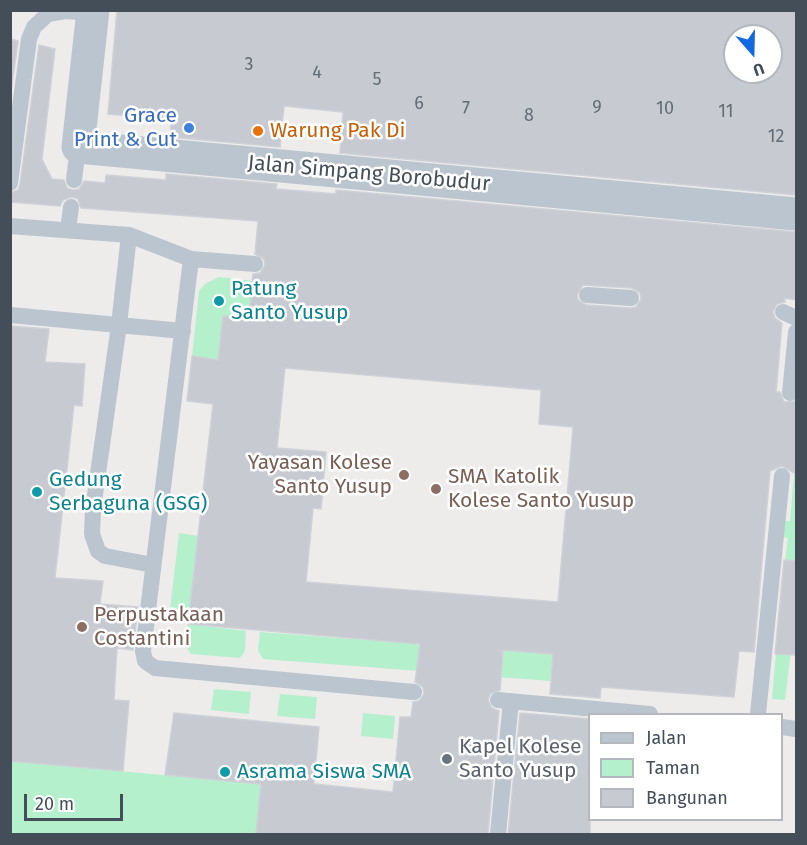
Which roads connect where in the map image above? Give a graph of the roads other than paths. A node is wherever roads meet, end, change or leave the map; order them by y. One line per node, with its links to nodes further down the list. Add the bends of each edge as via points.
1 (93, 12): 2 (street); 4 (lane, via 48,14 34,27 29,39)
2 (78, 147): 3 (lane); 6 (street, Jalan Simpang Borobudur)
3 (74, 180)
4 (10, 183)
5 (71, 207): 8 (lane)
6 (796, 214)
7 (10, 226): 8 (lane)
8 (68, 230): 9 (lane)
9 (129, 235): 10 (lane); 15 (lane)
10 (191, 258): 11 (lane); 16 (lane)
11 (255, 264)
12 (587, 295): 13 (lane)
13 (631, 298)
14 (10, 315): 15 (lane)
15 (119, 325): 16 (lane); 20 (lane, via 92,534 98,551 105,556)
16 (183, 331): 20 (lane)
17 (796, 332): 18 (lane)
18 (790, 393)
19 (782, 476): 23 (lane)
20 (153, 565): 21 (lane, via 143,651 149,666)
21 (414, 692)
22 (639, 713): 24 (lane, via 505,701)
23 (758, 713)
24 (498, 834)

